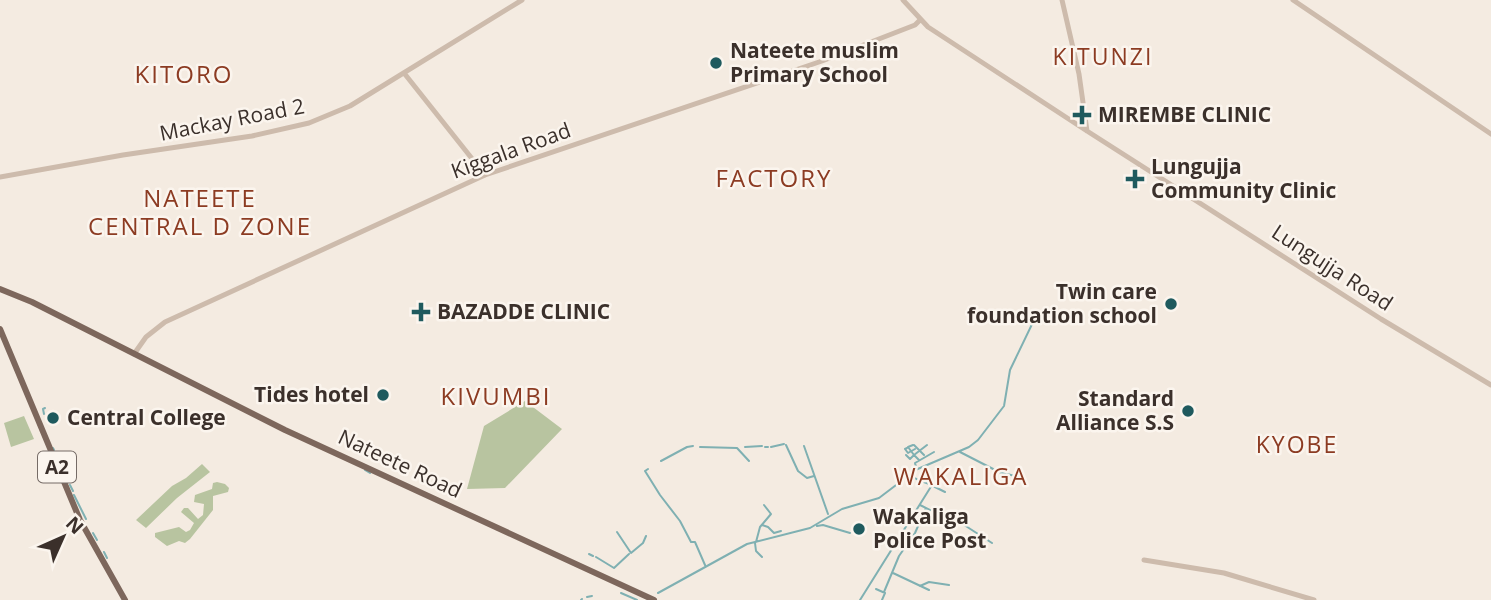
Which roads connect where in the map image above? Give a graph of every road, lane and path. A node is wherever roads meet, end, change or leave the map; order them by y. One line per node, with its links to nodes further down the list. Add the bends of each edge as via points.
1 (522, 0): 6 (street, Mackay Road 2)
2 (903, 0): 5 (street, Lungujja Road)
3 (1062, 0): 7 (street)
4 (1293, 0): 8 (street)
5 (920, 20): 7 (street, Lungujja Road); 9 (street, Kiggala Road, via 822,61)
6 (404, 73): 9 (street); 10 (street, Mackay Road 2, via 350,106 296,127)
7 (1087, 131): 14 (street, Lungujja Road)
8 (1491, 134)
9 (485, 175): 13 (street, Kiggala Road, via 165,322)
10 (0, 177)
11 (0, 289): 13 (main road, Nateete Road)
12 (0, 329): 16 (main road, A2, via 80,520)
13 (134, 354): 17 (main road, Nateete Road, via 351,461)
14 (1491, 385)
15 (1144, 560): 18 (street, via 1224,573)
16 (125, 600)
17 (654, 600)
18 (1314, 600)

